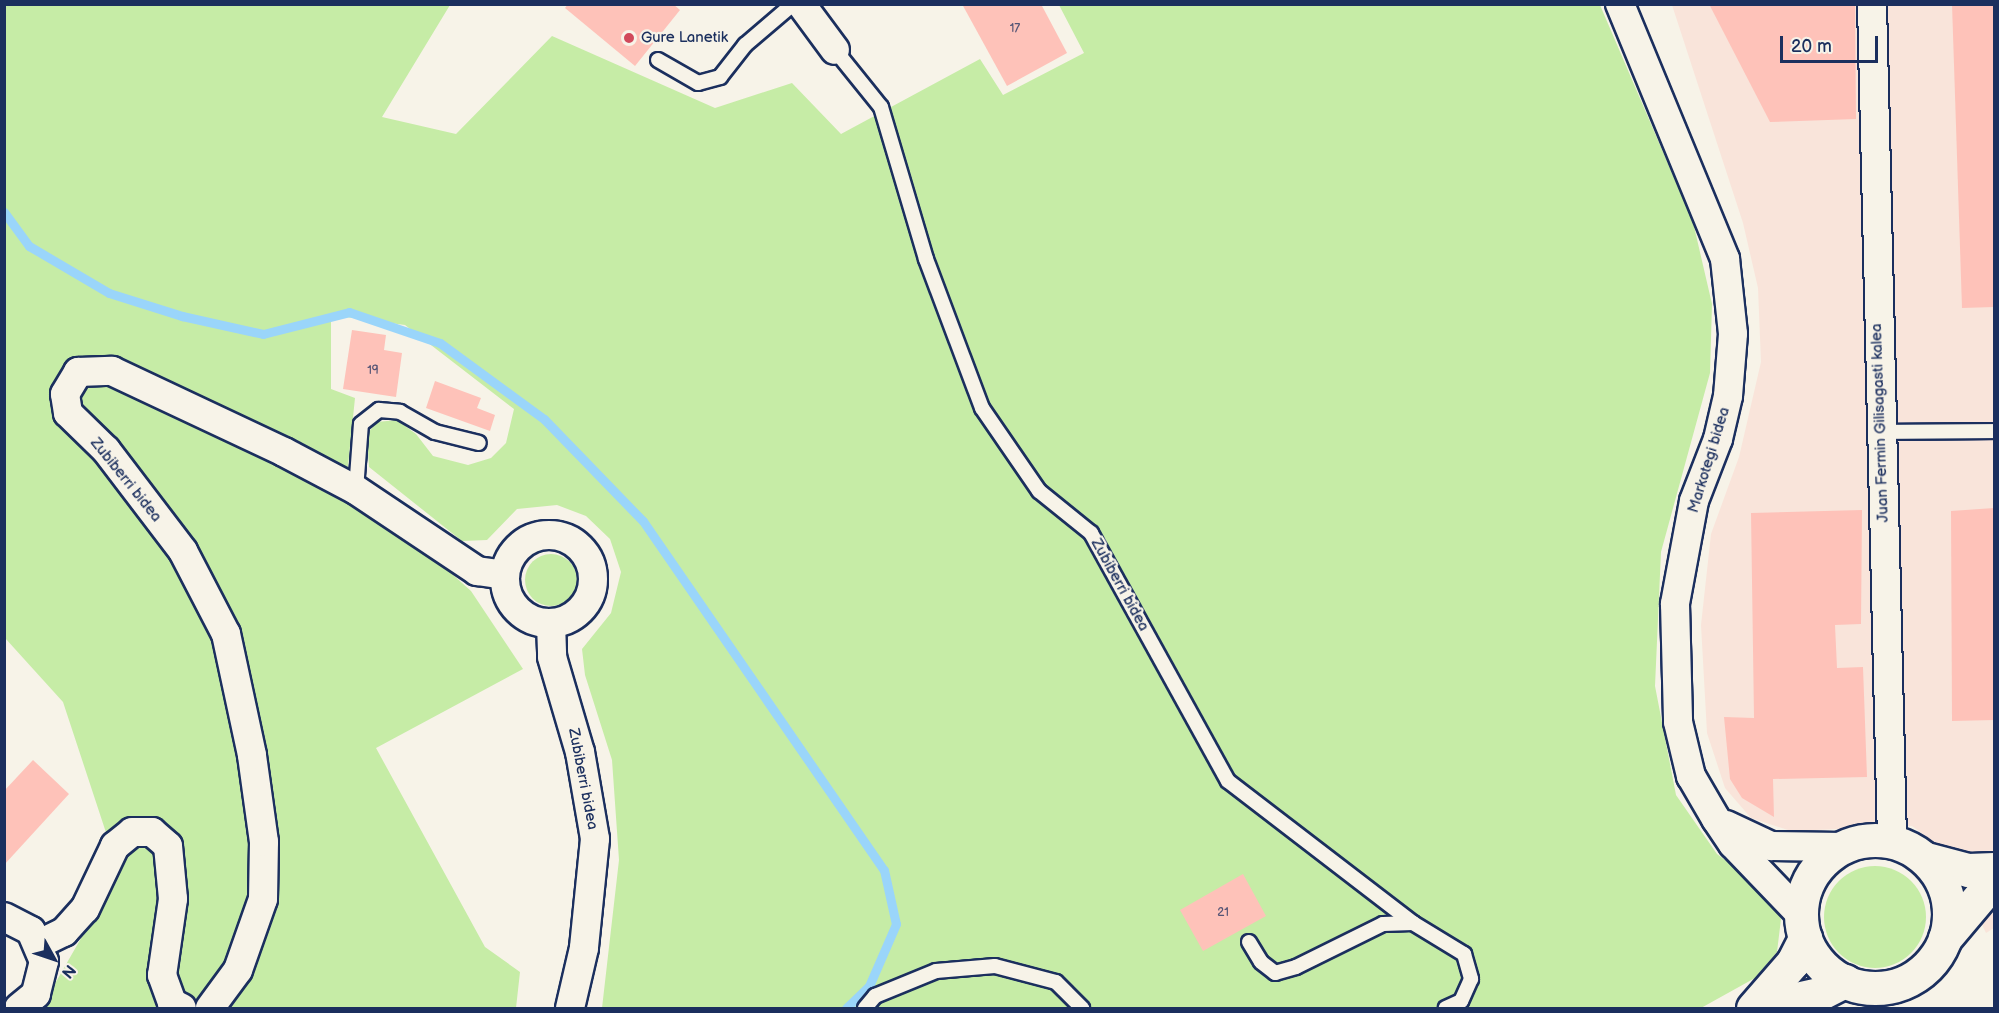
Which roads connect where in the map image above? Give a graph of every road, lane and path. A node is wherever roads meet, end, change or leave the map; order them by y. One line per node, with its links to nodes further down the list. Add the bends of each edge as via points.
1 (793, 4): 6 (lane, via 745,45 720,77 698,83)
2 (801, 4): 5 (street)
3 (1620, 4): 13 (street, Markotegi bidea, via 1725,259 1733,334 1728,396 1718,439 1694,501 1675,604 1678,722 1691,776)
4 (1872, 4): 8 (street, Juan Fermin Gilisagasti kalea)
5 (835, 50): 20 (lane, Zubiberri bidea, via 881,107 926,259 982,408 1039,491 1091,533 1228,782)
6 (658, 60)
7 (1995, 431): 8 (lane)
8 (1880, 432): 14 (street, Juan Fermin Gilisagasti kalea)
9 (479, 443): 10 (lane, via 435,432 400,412 379,410 361,424)
10 (356, 490): 11 (street, Zubiberri bidea, via 477,571); 28 (street, Zubiberri bidea, via 112,371 78,372 65,394 68,414 106,450 183,551 226,634 252,755 264,842 263,899 238,970)
11 (505, 575): 12 (street, via 512,604 522,615); 12 (street, via 511,556 532,538 548,534 577,544 592,566 591,596 574,617)
12 (550, 623): 29 (street, Zubiberri bidea, via 552,657 580,752 595,839 584,948)
13 (1716, 819): 15 (street, Markotegi bidea, via 1740,834 1772,846); 21 (street, Markotegi bidea)
14 (1892, 841): 15 (main road, via 1867,839); 16 (main road)
15 (1842, 847): 21 (main road, via 1815,871 1804,891)
16 (1926, 859): 17 (main road, via 1968,870); 22 (main road, via 1937,872 1949,904)
17 (1995, 869)
18 (1995, 880): 22 (main road)
19 (4, 917): 24 (street, via 31,931)
20 (1413, 923): 23 (lane, via 1383,924 1296,967 1275,973 1261,962); 32 (lane, Zubiberri bidea, via 1464,954 1470,979 1461,1001)
21 (1803, 926): 25 (main road, via 1814,956); 33 (main road, via 1793,962)
22 (1945, 939): 25 (main road, via 1922,971 1904,981 1864,987)
23 (1249, 942)
24 (39, 944): 26 (street, via 44,961 42,977 36,994); 27 (street, via 64,932 85,909 115,846 132,832 152,832 168,846 173,899 162,975 172,1003)
25 (1845, 981): 33 (main road, via 1819,994)
26 (19, 1008)
27 (182, 1008)
28 (210, 1008)
29 (570, 1008)
30 (865, 1008): 31 (lane, via 875,996 936,971 996,966 1056,982)
31 (1082, 1008)
32 (1446, 1008)
33 (1754, 1008)

